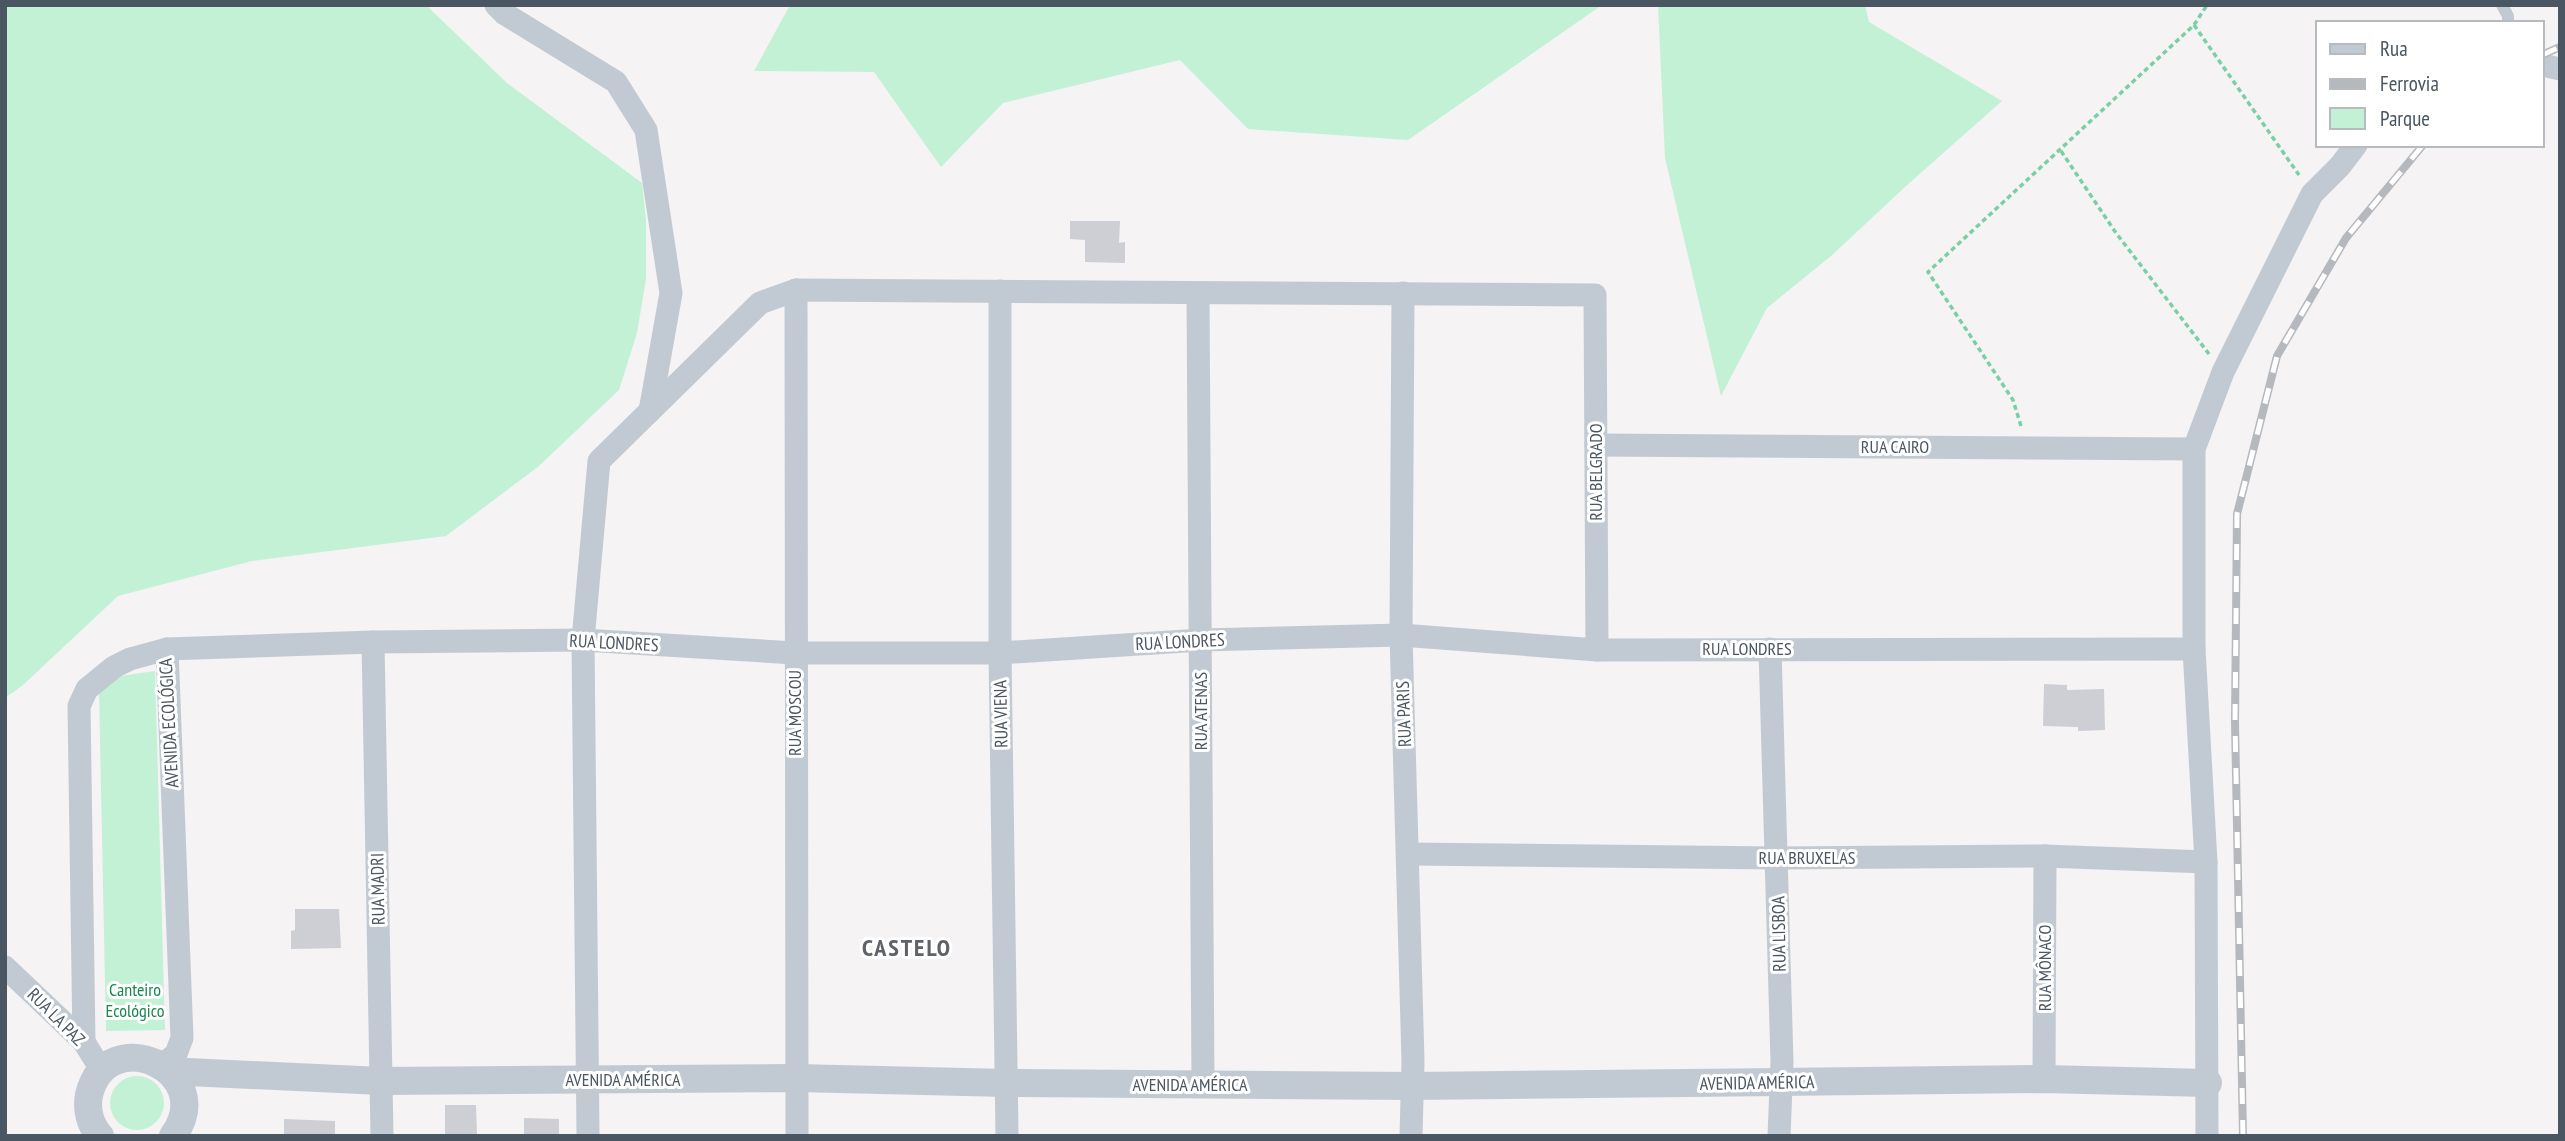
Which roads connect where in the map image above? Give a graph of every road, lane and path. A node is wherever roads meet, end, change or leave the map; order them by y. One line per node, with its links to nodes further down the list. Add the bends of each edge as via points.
1 (496, 5): 14 (street, via 615,82 646,130 671,293)
2 (2207, 5): 5 (path)
3 (2502, 5): 4 (lane)
4 (2508, 21)
5 (2194, 25): 7 (path); 8 (path)
6 (2354, 147): 8 (street)
7 (2060, 150): 13 (path, via 2116,233); 16 (path, via 1928,272 2013,400)
8 (2312, 194): 13 (street)
9 (796, 290): 10 (street); 14 (street, via 760,303); 26 (street, RUA MOSCOU)
10 (1000, 292): 12 (street); 27 (street, RUA VIENA)
11 (1403, 293): 12 (street); 15 (street, RUA BELGRADO, via 1595,295); 18 (street, RUA PARIS)
12 (1198, 294): 20 (street, RUA ATENAS)
13 (2223, 372): 17 (street)
14 (650, 411): 19 (street, via 599,461)
15 (1596, 445): 16 (street, RUA CAIRO); 25 (street, RUA BELGRADO)
16 (2029, 448): 17 (street, RUA CAIRO)
17 (2194, 449): 24 (street)
18 (1401, 635): 20 (street, RUA LONDRES); 25 (street, RUA LONDRES); 28 (street, RUA PARIS)
19 (583, 640): 21 (street, RUA LONDRES); 26 (street, RUA LONDRES); 38 (street)
20 (1201, 640): 27 (street, RUA LONDRES); 43 (street, RUA ATENAS)
21 (373, 642): 22 (street, RUA LONDRES); 39 (street, RUA MADRI)
22 (167, 649): 33 (street, AVENIDA ECOLÓGICA, via 114,667 87,689 79,706); 34 (street, AVENIDA ECOLÓGICA, via 182,1038)
23 (1770, 649): 24 (street, RUA LONDRES); 25 (street, RUA LONDRES); 30 (street, RUA LISBOA)
24 (2194, 649): 31 (street)
25 (1597, 650)
26 (795, 653): 27 (street, RUA LONDRES); 36 (street, RUA MOSCOU)
27 (1000, 653): 40 (street, RUA VIENA)
28 (1409, 854): 30 (street, RUA BRUXELAS); 44 (street, RUA PARIS)
29 (2045, 856): 30 (street, RUA BRUXELAS); 31 (street, RUA BRUXELAS); 37 (street, RUA MÔNACO)
30 (1778, 858): 41 (street, RUA LISBOA)
31 (2206, 862): 42 (street)
32 (5, 967): 33 (street, RUA LA PAZ)
33 (84, 1042): 35 (street, RUA LA PAZ)
34 (168, 1070): 35 (street, AVENIDA AMÉRICA, via 147,1058 131,1057); 39 (street, AVENIDA AMÉRICA); 45 (street, via 181,1089 184,1105)
35 (102, 1071): 46 (street, via 92,1083 88,1099 89,1115)
36 (796, 1078): 38 (street, AVENIDA AMÉRICA); 40 (street, AVENIDA AMÉRICA); 49 (street, RUA MOSCOU)
37 (2044, 1079): 41 (street, AVENIDA AMÉRICA); 42 (street, AVENIDA AMÉRICA)
38 (588, 1080): 39 (street, AVENIDA AMÉRICA); 48 (street)
39 (381, 1081): 47 (street, RUA MADRI)
40 (1007, 1083): 43 (street, AVENIDA AMÉRICA); 50 (street, RUA VIENA)
41 (1780, 1083): 44 (street, AVENIDA AMÉRICA); 52 (street, RUA LISBOA)
42 (2208, 1083): 53 (street)
43 (1203, 1085): 44 (street, AVENIDA AMÉRICA)
44 (1412, 1086): 51 (street, RUA PARIS)
45 (174, 1135)
46 (100, 1136)
47 (382, 1136)
48 (588, 1136)
49 (797, 1136)
50 (1007, 1136)
51 (1411, 1136)
52 (1779, 1136)
53 (2207, 1136)

